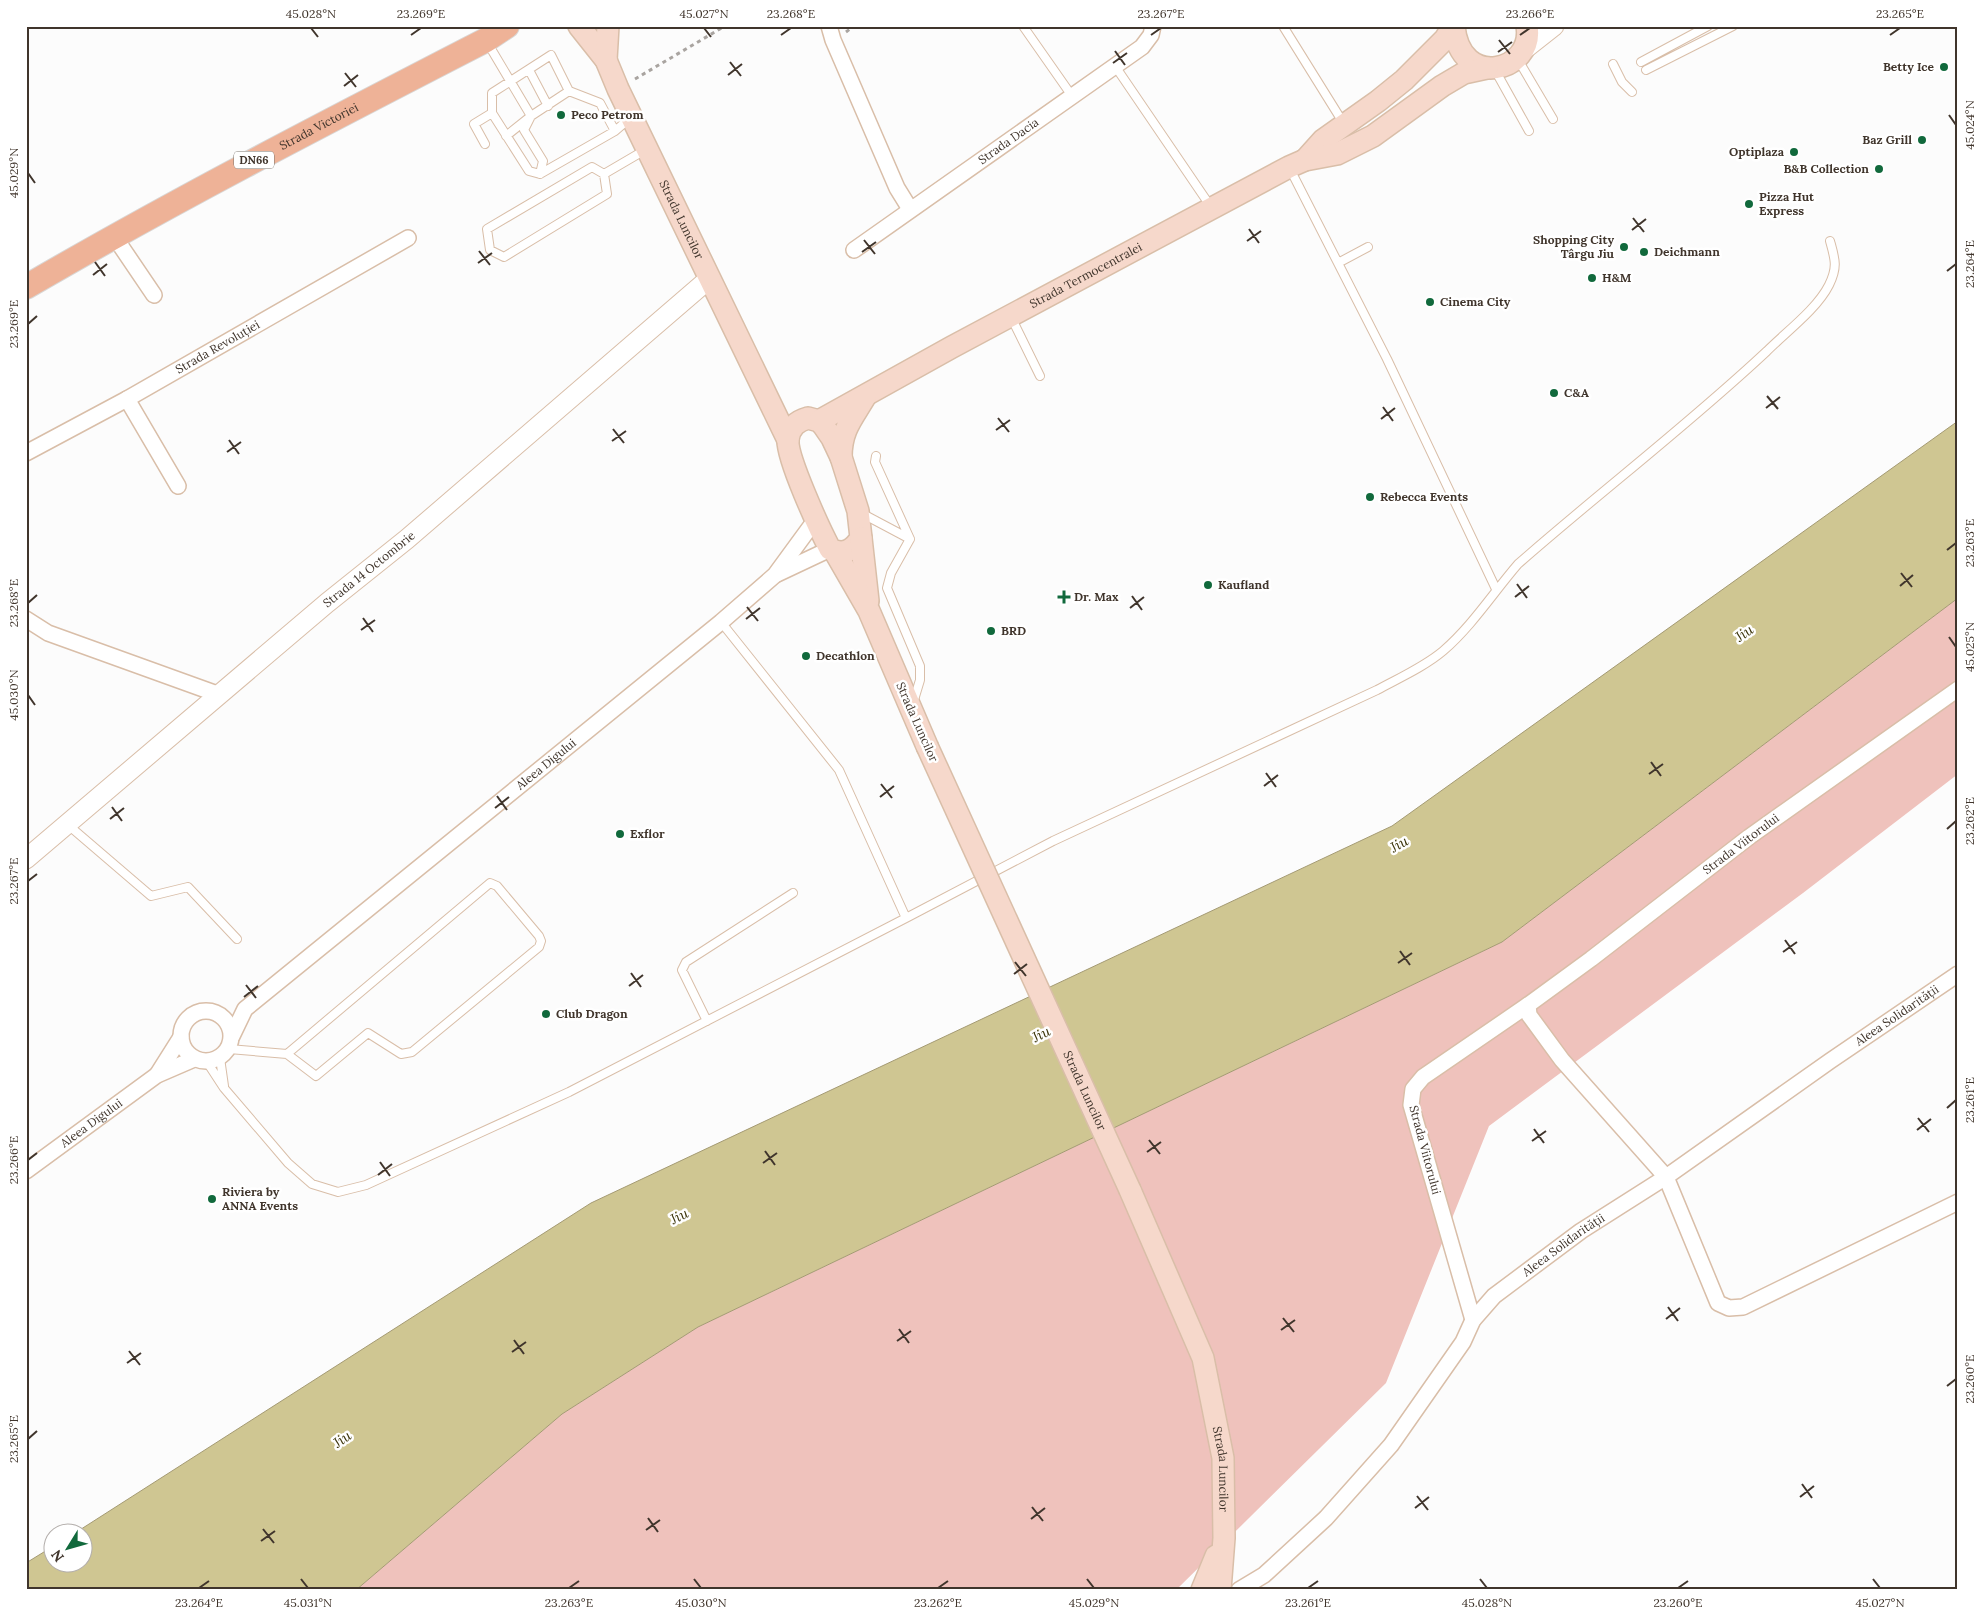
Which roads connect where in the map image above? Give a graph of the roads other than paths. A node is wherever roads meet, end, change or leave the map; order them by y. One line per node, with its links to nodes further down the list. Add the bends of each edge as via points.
1 (507, 26): 13 (main road, Strada Victoriei / DN66)
2 (579, 26): 15 (main road, Strada Luncilor)
3 (608, 26): 15 (main road, Strada Luncilor)
4 (829, 26): 40 (street, via 897,188)
5 (1023, 26): 25 (lane)
6 (1153, 26): 18 (street, Strada Dacia, via 1142,47)
7 (1283, 26): 31 (lane)
8 (1453, 26): 19 (main road, via 1455,40 1467,59); 31 (main road, Strada Termocentralei, via 1445,40 1404,80)
9 (1527, 26): 14 (main road, via 1526,42)
10 (1554, 26): 14 (street)
11 (1708, 26): 16 (lane)
12 (1734, 26): 21 (lane)
13 (486, 40): 22 (lane); 42 (main road, Strada Victoriei / DN66)
14 (1519, 55): 19 (main road, Strada Termocentralei, via 1502,66); 30 (lane)
15 (606, 60): 29 (main road, Strada Luncilor)
16 (1641, 62)
17 (1613, 64): 24 (lane, via 1622,82)
18 (1115, 66): 25 (street, Strada Dacia); 41 (lane)
19 (1490, 68): 32 (lane); 37 (main road, Strada Termocentralei, via 1464,73 1373,136 1337,154)
20 (529, 70): 22 (lane); 23 (lane, via 551,55); 26 (lane)
21 (1646, 70)
22 (512, 81): 27 (lane, via 492,93); 28 (lane)
23 (569, 91): 26 (lane); 33 (lane, via 600,103)
24 (1632, 92)
25 (1072, 96): 40 (street, Strada Dacia)
26 (548, 106): 28 (lane)
27 (492, 113): 34 (lane); 35 (lane, via 474,124)
28 (531, 116): 34 (lane); 38 (lane, via 524,130 543,162)
29 (632, 117): 33 (lane); 36 (main road, Strada Luncilor)
30 (1553, 119)
31 (1344, 124): 37 (main road, Strada Termocentralei)
32 (1530, 130)
33 (615, 131): 38 (lane)
34 (506, 136): 38 (lane, via 529,171)
35 (485, 144)
36 (647, 149): 39 (lane); 48 (main road, Strada Luncilor)
37 (1297, 164): 41 (main road, Strada Termocentralei); 47 (lane)
38 (540, 174)
39 (604, 174): 39 (lane, via 592,167 487,229 490,250 504,257 607,194)
40 (910, 209): 46 (street, Strada Dacia)
41 (1212, 209): 51 (main road, Strada Termocentralei)
42 (114, 236): 49 (main road, Strada Victoriei / DN66); 50 (street)
43 (408, 238): 55 (street, Strada Revoluției)
44 (1830, 241): 68 (lane, via 1836,264 1829,285 1811,309 1681,428 1518,564)
45 (1368, 247): 47 (lane)
46 (854, 250)
47 (1338, 262): 68 (lane)
48 (710, 278): 53 (main road, Strada Luncilor); 73 (street, Strada 14 Octombrie)
49 (26, 287)
50 (154, 295)
51 (1011, 316): 52 (lane); 54 (main road, Strada Termocentralei)
52 (1040, 376)
53 (759, 379): 56 (main road, Strada Luncilor); 57 (main road, Strada Luncilor)
54 (867, 394): 56 (main road, Strada Termocentralei); 60 (main road, via 844,433)
55 (127, 400): 58 (street, Strada Revoluției); 61 (street)
56 (810, 421): 57 (main road, via 792,426); 60 (main road, Strada Luncilor, via 832,438)
57 (788, 440): 63 (main road, Strada Luncilor, via 791,456)
58 (26, 453)
59 (876, 456): 65 (lane, via 874,462)
60 (841, 458): 62 (main road, Strada Luncilor)
61 (178, 486)
62 (858, 512): 64 (main road, Strada Luncilor); 65 (lane)
63 (816, 519): 66 (main road, Strada Luncilor); 67 (street, Aleea Digului)
64 (861, 538): 66 (main road, via 850,551); 69 (main road, Strada Luncilor)
65 (910, 539): 74 (lane, via 886,588 920,666 920,680)
66 (832, 550): 67 (street, Aleea Digului); 69 (main road, Strada Luncilor)
67 (775, 575): 71 (street, Aleea Digului)
68 (1496, 589): 78 (lane, via 1471,623 1442,652 1417,668 1377,690 1053,841)
69 (869, 611): 74 (main road, Strada Luncilor)
70 (26, 619): 73 (street, via 48,633)
71 (721, 622): 78 (lane, via 839,770); 82 (street, Aleea Digului)
72 (1958, 690): 81 (street, Strada Viitorului, via 1749,837)
73 (220, 695): 75 (street, Strada 14 Octombrie)
74 (911, 709): 94 (main road, Strada Luncilor, bridge, via 1203,1358 1224,1458)
75 (67, 824): 76 (street, Strada 14 Octombrie); 79 (lane, via 151,896 188,887)
76 (26, 859)
77 (793, 893): 84 (lane, via 686,962 682,970)
78 (906, 918): 84 (lane)
79 (237, 939)
80 (1958, 974): 91 (street, Aleea Solidarității)
81 (1528, 1005): 91 (street, via 1529,1015 1562,1060); 93 (street, Strada Viitorului, via 1423,1077 1413,1089 1413,1114)
82 (245, 1009): 83 (street); 86 (street, Aleea Digului)
83 (205, 1011): 85 (street, via 188,1019); 86 (street, via 218,1014 228,1023)
84 (707, 1021): 89 (lane, via 560,1096 366,1185 338,1192 312,1184 288,1163)
85 (181, 1037): 86 (street, via 184,1050); 88 (street, Aleea Digului)
86 (216, 1053): 87 (lane); 88 (street, Aleea Digului); 89 (lane); 89 (lane)
87 (287, 1054): 87 (lane, via 316,1076 368,1033 401,1054 412,1052 539,947 539,936 497,886 490,883)
88 (157, 1075): 90 (street, Aleea Digului)
89 (224, 1088)
90 (26, 1171)
91 (1666, 1177): 92 (street, via 1718,1303 1729,1308 1743,1307); 93 (street, Aleea Solidarității, via 1581,1231 1494,1296)
92 (1958, 1202)
93 (1473, 1320): 97 (street, Aleea Solidarității, via 1463,1342 1391,1445 1326,1518 1264,1574)
94 (1224, 1538): 95 (main road); 96 (main road, Strada Luncilor)
95 (1202, 1590)
96 (1220, 1590)
97 (1239, 1590)

